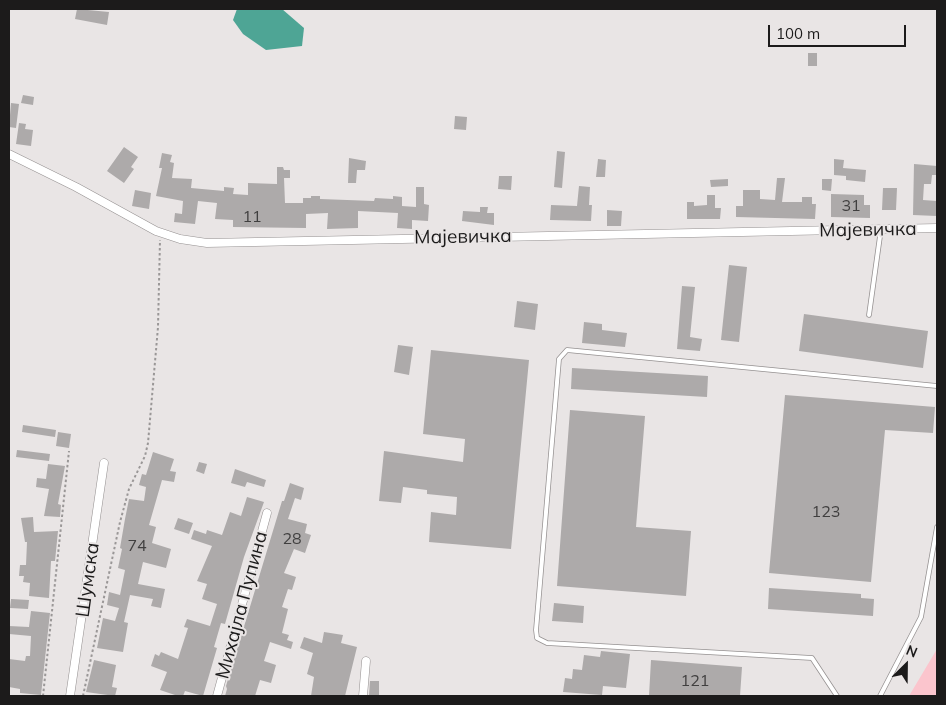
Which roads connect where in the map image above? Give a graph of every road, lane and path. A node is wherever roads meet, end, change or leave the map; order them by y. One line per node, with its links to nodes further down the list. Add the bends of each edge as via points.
1 (9, 154): 4 (street, Мајевичка)
2 (937, 228): 3 (street, Мајевичка)
3 (881, 229): 4 (street, Мајевичка, via 208,242); 5 (lane)
4 (160, 233): 14 (path, via 158,327 148,443 129,489 120,522)
5 (869, 314)
6 (937, 386): 17 (lane, via 567,350 559,359 537,638 547,643 812,658)
7 (69, 451): 12 (path)
8 (104, 463): 13 (street, Шумска)
9 (266, 513): 15 (street, Михајла Пупина)
10 (937, 527): 18 (lane, via 921,617)
11 (366, 661): 16 (street)
12 (43, 696)
13 (70, 696)
14 (83, 696)
15 (217, 696)
16 (363, 696)
17 (837, 696)
18 (880, 696)

